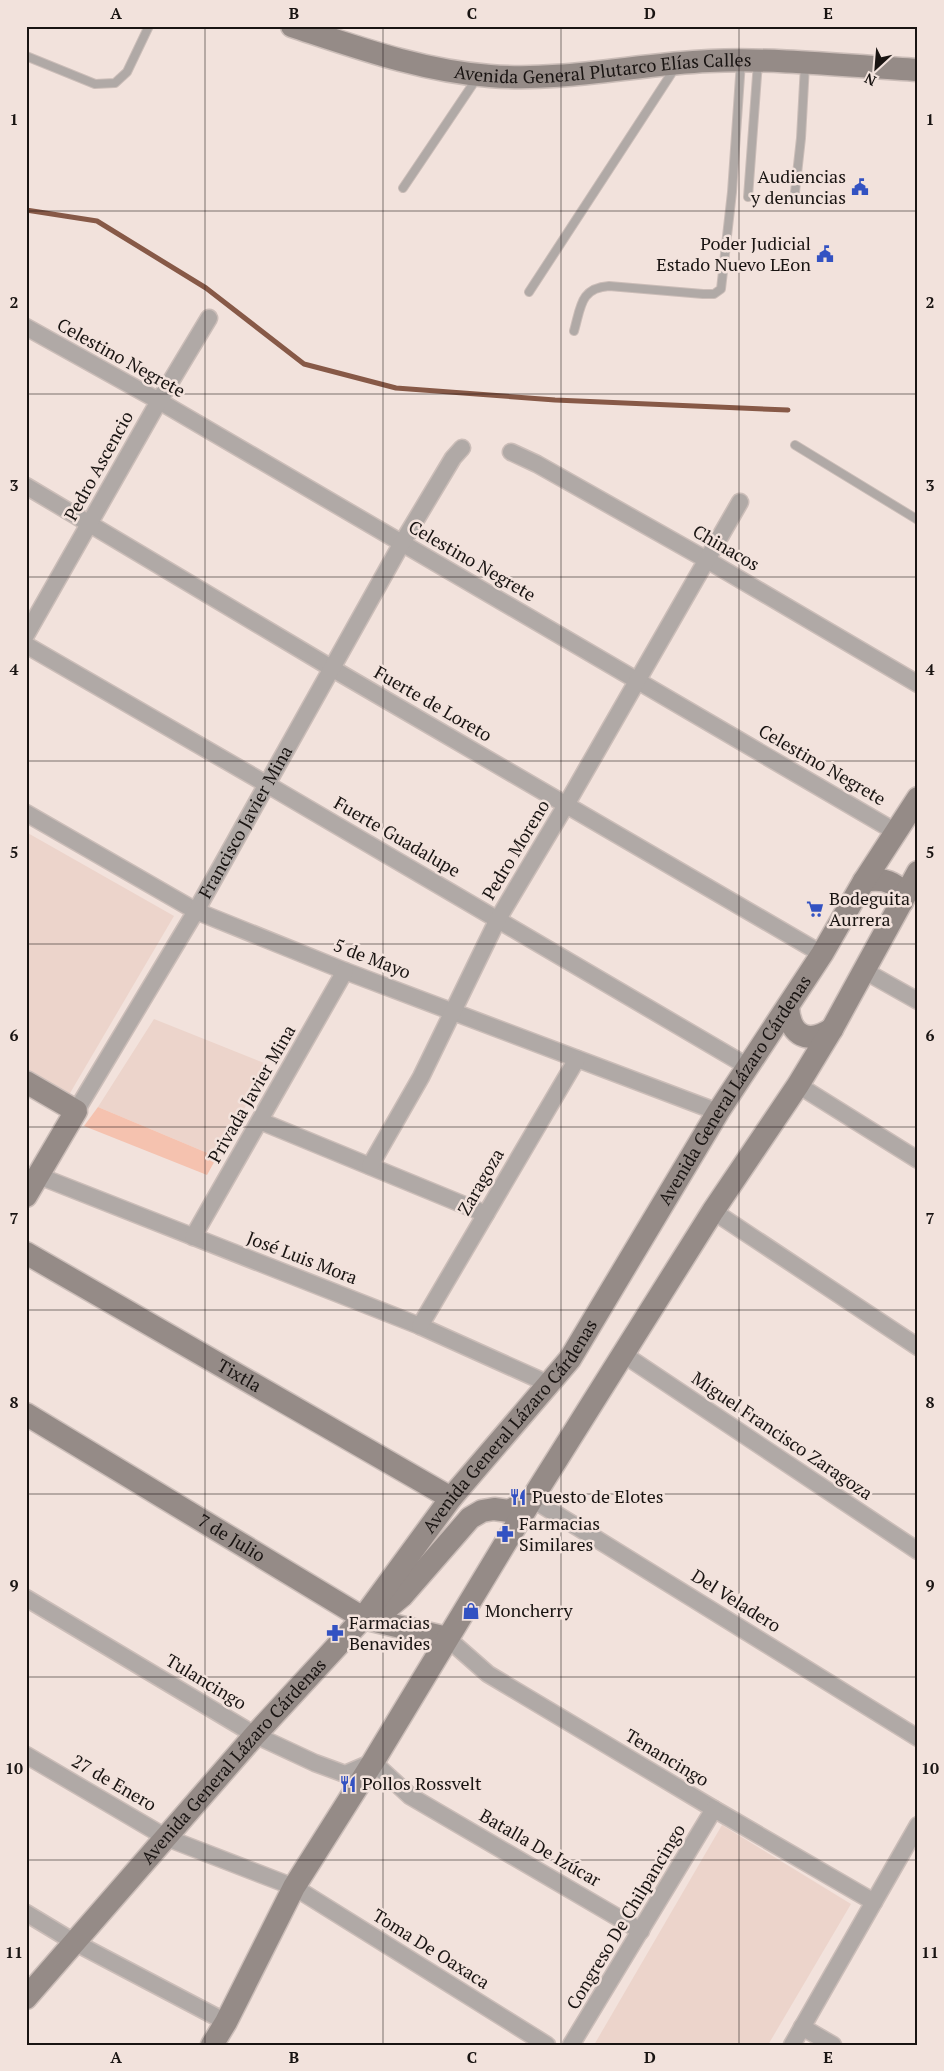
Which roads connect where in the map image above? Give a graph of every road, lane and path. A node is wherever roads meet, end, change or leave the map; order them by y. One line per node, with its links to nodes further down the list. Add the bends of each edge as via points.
1 (149, 26): 3 (lane, via 127,72 115,84 95,84)
2 (292, 26): 8 (street, Avenida General Plutarco Elías Calles, via 394,57)
3 (26, 56)
4 (749, 61): 5 (street, Avenida General Plutarco Elías Calles); 6 (street, Avenida General Plutarco Elías Calles); 10 (lane); 15 (lane, via 721,290 702,294 598,287 586,295)
5 (805, 63): 7 (street, Avenida General Plutarco Elías Calles); 11 (lane)
6 (678, 64): 8 (street, Avenida General Plutarco Elías Calles, via 576,74); 12 (lane)
7 (918, 70)
8 (480, 75): 9 (lane)
9 (403, 188)
10 (748, 197)
11 (794, 202)
12 (529, 292)
13 (209, 318): 16 (street, Pedro Ascencio)
14 (26, 327): 16 (street, Celestino Negrete)
15 (574, 331)
16 (159, 401): 23 (street, Pedro Ascencio); 24 (street, Celestino Negrete)
17 (795, 445): 22 (lane)
18 (462, 448): 24 (street, Francisco Javier Mina)
19 (511, 452): 25 (street, Chinacos)
20 (26, 486): 23 (street, Fuerte de Loreto)
21 (740, 502): 25 (street, Pedro Moreno)
22 (918, 520)
23 (90, 524): 26 (street, Pedro Ascencio); 28 (street, Fuerte de Loreto)
24 (402, 543): 28 (street, Francisco Javier Mina); 29 (street, Celestino Negrete)
25 (707, 560): 29 (street, Pedro Moreno); 30 (street, Chinacos)
26 (26, 636)
27 (26, 646): 31 (street, Fuerte Guadalupe)
28 (333, 669): 31 (street, Francisco Javier Mina); 33 (street, Fuerte de Loreto)
29 (638, 680): 33 (street, Pedro Moreno); 35 (street, Celestino Negrete)
30 (918, 684)
31 (268, 785): 39 (street, Francisco Javier Mina); 40 (street, Fuerte Guadalupe)
32 (918, 798): 35 (street, Avenida General Lázaro Cárdenas)
33 (566, 805): 40 (street, Pedro Moreno); 41 (street, Fuerte de Loreto)
34 (26, 812): 39 (street, 5 de Mayo)
35 (896, 832): 37 (street, Avenida General Lázaro Cárdenas)
36 (918, 872): 38 (street)
37 (864, 881): 38 (street, via 881,880 896,885 901,890); 41 (street, Avenida General Lázaro Cárdenas)
38 (902, 902): 42 (street)
39 (196, 911): 43 (street, 5 de Mayo); 52 (street, Francisco Javier Mina)
40 (498, 919): 46 (street, Pedro Moreno); 49 (street, Fuerte Guadalupe)
41 (822, 954): 45 (street, Avenida General Lázaro Cárdenas)
42 (863, 970): 44 (street); 47 (street)
43 (345, 971): 46 (street, 5 de Mayo); 54 (street, Privada Javier Mina)
44 (918, 1001)
45 (788, 1007): 47 (street, via 792,1028 807,1037 820,1036); 49 (street, Avenida General Lázaro Cárdenas)
46 (453, 1011): 48 (street, 5 de Mayo); 56 (street, Pedro Moreno, via 421,1077)
47 (832, 1029): 51 (street)
48 (577, 1059): 53 (street, 5 de Mayo); 60 (street, Zaragoza)
49 (747, 1066): 53 (street, Avenida General Lázaro Cárdenas)
50 (26, 1082): 52 (street)
51 (798, 1085): 55 (street); 59 (street)
52 (76, 1111): 57 (street, Francisco Javier Mina)
53 (718, 1112): 66 (street, Avenida General Lázaro Cárdenas, via 578,1347)
54 (260, 1121): 56 (street); 61 (street, Privada Javier Mina)
55 (918, 1160)
56 (370, 1166): 60 (street)
57 (39, 1176): 58 (street, Francisco Javier Mina); 61 (street, José Luis Mora)
58 (26, 1196)
59 (713, 1212): 64 (street); 65 (street)
60 (486, 1214): 63 (street, Zaragoza)
61 (193, 1237): 63 (street, José Luis Mora)
62 (26, 1253): 68 (street, Tixtla)
63 (420, 1326): 66 (street, José Luis Mora)
64 (918, 1347)
65 (623, 1354): 69 (street); 70 (street, Miguel Francisco Zaragoza)
66 (549, 1384): 68 (street, Avenida General Lázaro Cárdenas)
67 (26, 1414): 72 (street, 7 de Julio)
68 (452, 1498): 72 (street, Avenida General Lázaro Cárdenas)
69 (532, 1498): 72 (street, via 509,1511 482,1511 470,1518 402,1596 390,1606); 73 (street); 75 (street, Del Veladero)
70 (918, 1551)
71 (26, 1598): 74 (street, Tulancingo)
72 (363, 1618): 73 (street, 7 de Julio); 74 (street, Avenida General Lázaro Cárdenas)
73 (446, 1638): 77 (street); 78 (street, Tenancingo, via 488,1674)
74 (255, 1735): 77 (street, Tulancingo, via 345,1774); 80 (street, Avenida General Lázaro Cárdenas)
75 (918, 1738)
76 (26, 1755): 80 (street, 27 de Enero)
77 (373, 1762): 81 (street); 84 (street, Batalla De Izúcar, via 410,1796)
78 (714, 1809): 82 (street, Tenancingo); 84 (street, Congreso De Chilpancingo)
79 (918, 1825): 82 (street)
80 (167, 1838): 81 (street, 27 de Enero); 85 (street, Avenida General Lázaro Cárdenas)
81 (294, 1887): 87 (street); 90 (street, Toma De Oaxaca)
82 (874, 1902): 88 (street)
83 (26, 1913): 85 (street)
84 (641, 1931): 91 (street, Congreso De Chilpancingo)
85 (74, 1942): 86 (street, Avenida General Lázaro Cárdenas); 87 (street)
86 (26, 1998)
87 (226, 2022): 89 (street)
88 (802, 2027): 92 (street); 93 (street)
89 (212, 2045)
90 (547, 2045)
91 (572, 2045)
92 (792, 2045)
93 (832, 2045)

